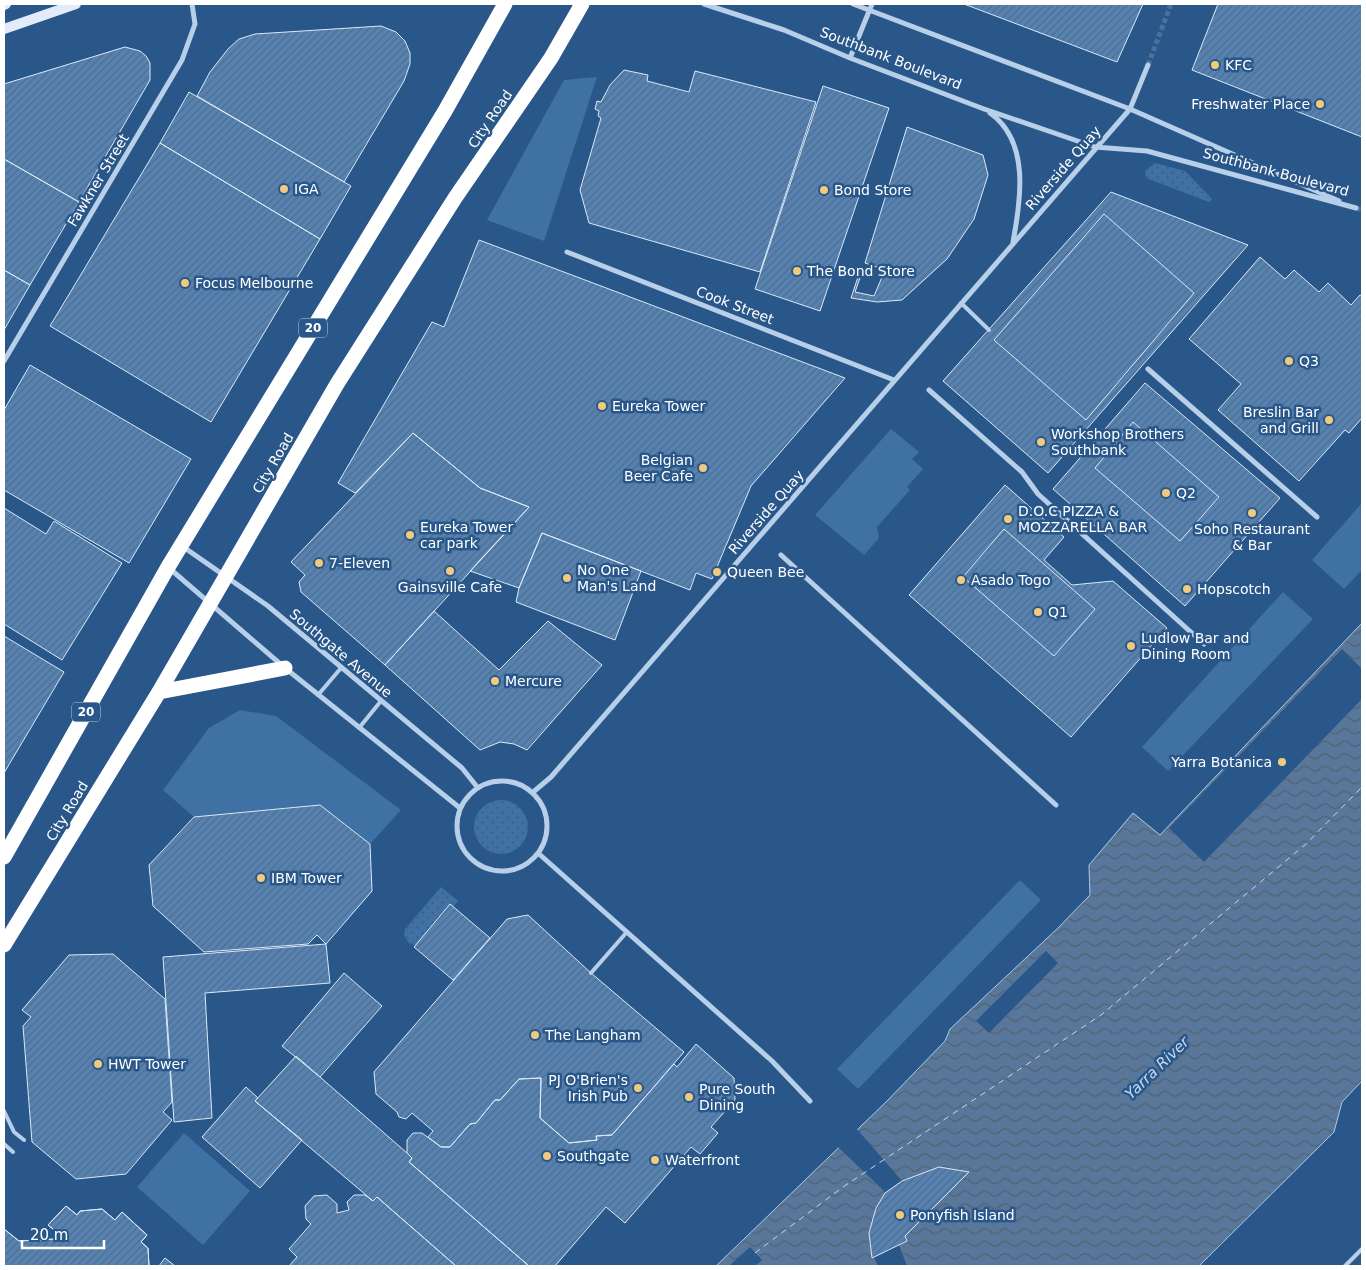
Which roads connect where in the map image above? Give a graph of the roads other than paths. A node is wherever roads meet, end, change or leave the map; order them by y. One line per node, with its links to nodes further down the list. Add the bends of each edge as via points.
1 (76, 4): 8 (main road)
2 (192, 4): 18 (street, Fawkner Street, via 195,24 182,60)
3 (505, 4): 23 (highway, 20, via 440,120)
4 (582, 4): 26 (highway, City Road, via 551,58 455,198 337,384)
5 (704, 4): 9 (street, Southbank Boulevard, via 784,30)
6 (852, 4): 7 (street, Southbank Boulevard)
7 (871, 7): 9 (street); 12 (street, Southbank Boulevard)
8 (4, 29)
9 (850, 58): 11 (street, Southbank Boulevard)
10 (1148, 65): 12 (street)
11 (984, 109): 13 (street, Southbank Boulevard); 14 (street, Riverside Quay, via 1006,129 1019,168 1021,195)
12 (1130, 109): 13 (street, Riverside Quay); 13 (street, Southbank Boulevard, via 1356,208 1147,151)
13 (1095, 147): 14 (street, Riverside Quay)
14 (1013, 242): 16 (street, Riverside Quay)
15 (567, 252): 20 (street, Cook Street)
16 (961, 303): 17 (lane); 20 (street, Riverside Quay)
17 (989, 330)
18 (4, 361)
19 (1148, 370): 22 (street)
20 (894, 380): 36 (street, Riverside Quay, via 558,769)
21 (929, 390): 28 (street, via 1022,472 1038,494)
22 (1317, 517)
23 (182, 546): 25 (highway, 20); 26 (street, Southgate Avenue)
24 (781, 555): 37 (street)
25 (168, 567): 27 (street); 40 (highway, 20)
26 (225, 574): 27 (highway, City Road); 30 (street, Southgate Avenue)
27 (210, 602): 29 (street); 31 (highway, City Road)
28 (1204, 644)
29 (285, 668): 31 (highway); 32 (street)
30 (341, 668): 32 (lane); 33 (street, Southgate Avenue)
31 (159, 692): 42 (highway, City Road)
32 (318, 695): 34 (street)
33 (381, 701): 34 (lane); 35 (street, Southgate Avenue, via 462,768)
34 (359, 728): 38 (street)
35 (478, 788): 36 (street, via 491,782 506,781); 38 (street, via 467,796)
36 (532, 792): 39 (street, via 541,803 546,822 544,841)
37 (1056, 805)
38 (460, 808): 39 (street, via 456,821 462,848 482,867 508,871 524,865)
39 (538, 853): 41 (street)
40 (4, 857)
41 (626, 933): 43 (lane); 44 (street, via 772,1061)
42 (4, 945)
43 (590, 973)
44 (810, 1102)
45 (4, 1111): 46 (lane, via 14,1132)
46 (24, 1140)
47 (4, 1144): 48 (lane)
48 (12, 1152)
49 (1362, 1249): 50 (lane)
50 (1345, 1266)

